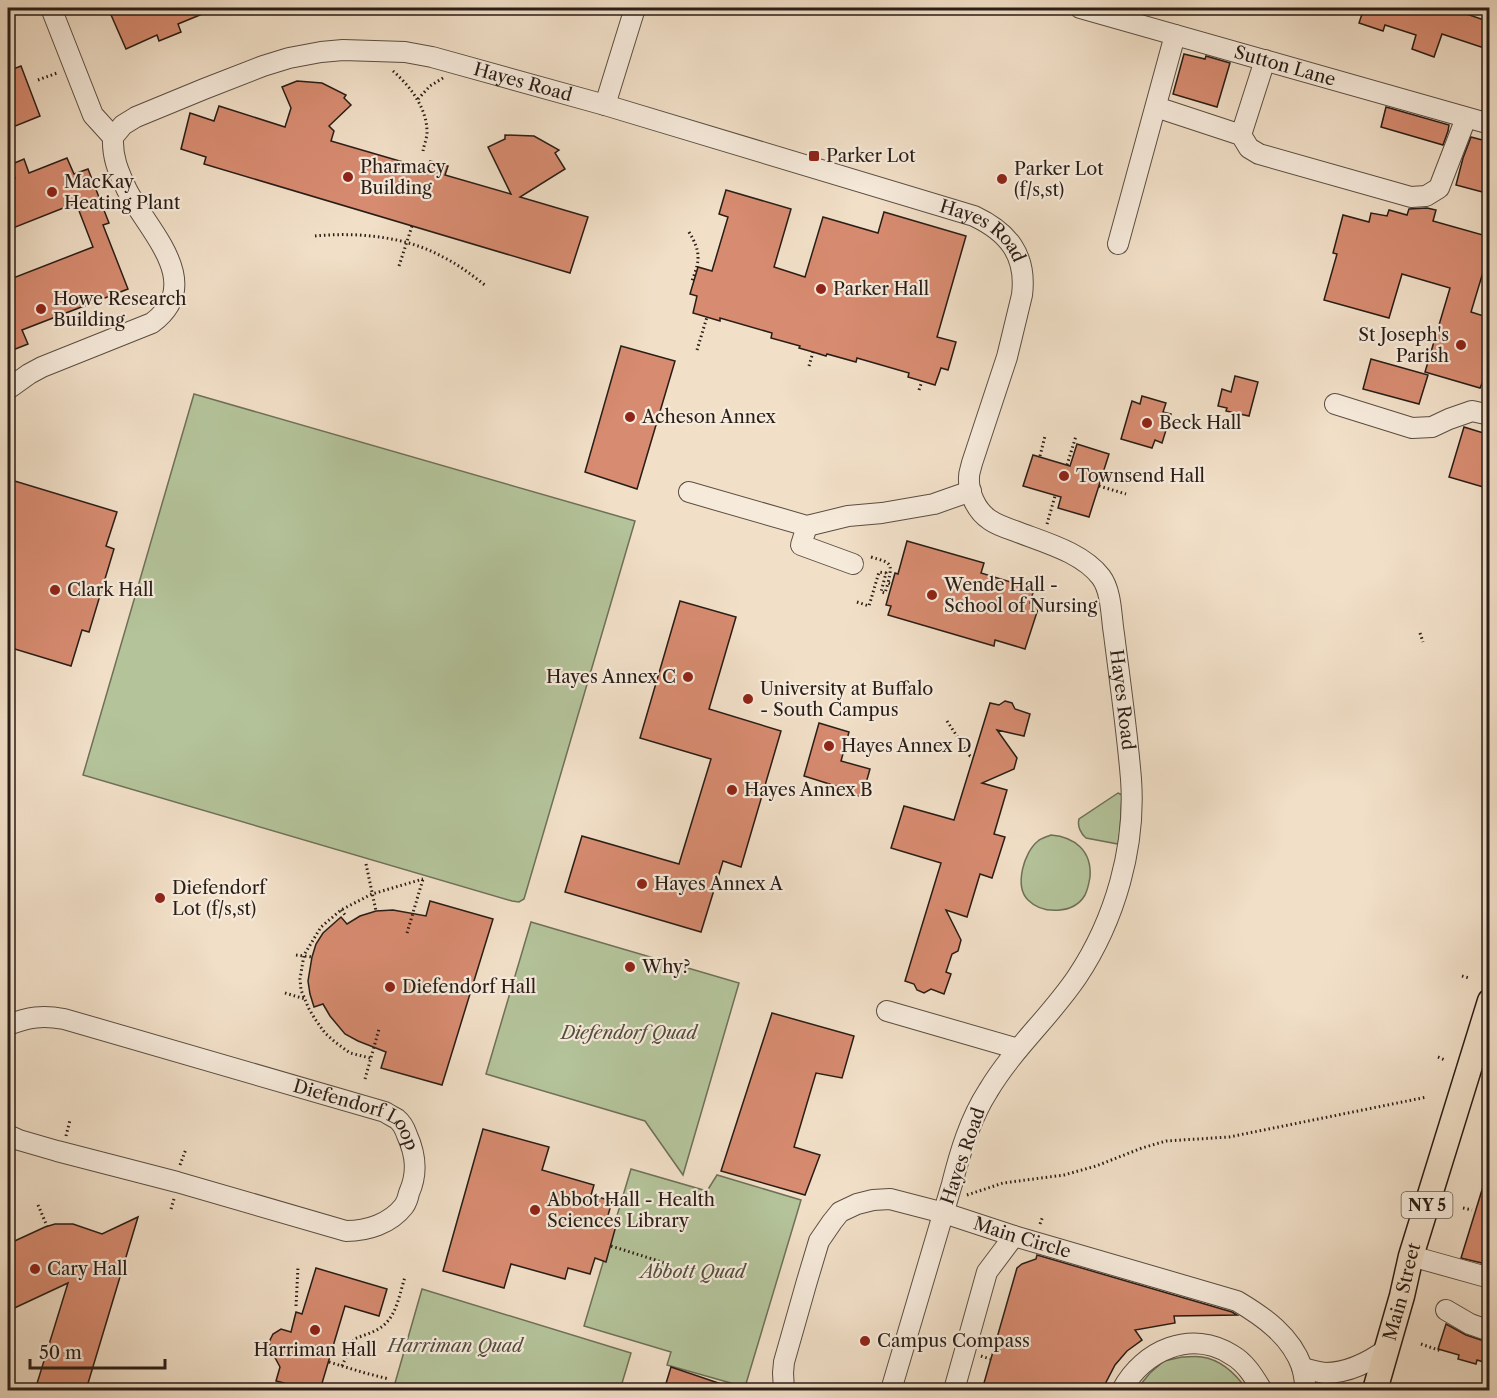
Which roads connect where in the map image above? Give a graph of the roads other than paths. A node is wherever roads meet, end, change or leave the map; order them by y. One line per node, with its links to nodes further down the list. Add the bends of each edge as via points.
1 (51, 8): 11 (street, via 93,115)
2 (635, 8): 6 (street)
3 (1080, 8): 4 (street, Sutton Lane)
4 (1175, 35): 5 (street, Sutton Lane); 7 (street)
5 (1265, 60): 8 (street, Sutton Lane); 10 (street)
6 (605, 105): 11 (street, Hayes Road, via 432,57 343,50 263,66 136,117); 16 (street, Hayes Road, via 974,216 1006,238 1022,264 1022,295 1007,357 972,463)
7 (1156, 107): 10 (street); 12 (street)
8 (1466, 118): 9 (street, Sutton Lane); 10 (street, via 1439,188 1426,196 1412,197 1259,154)
9 (1490, 124)
10 (1241, 135)
11 (113, 137): 13 (street, via 117,167 171,265 175,287 172,298 152,323 42,367)
12 (1118, 244)
13 (8, 389)
14 (1335, 404): 15 (street, via 1412,428 1432,427 1473,411)
15 (1490, 415)
16 (971, 491): 18 (street, via 934,504); 23 (street, Hayes Road, via 988,519 1078,556 1104,581 1131,781 1125,866 1104,928 1078,976)
17 (688, 492): 18 (street)
18 (807, 526): 19 (street, via 801,545)
19 (861, 560)
20 (887, 1011): 23 (street)
21 (1488, 1014): 27 (main road, Main Street / NY 5)
22 (8, 1025): 24 (street, Diefendorf Loop, via 35,1017 64,1019 385,1112 403,1126 416,1162 415,1176 405,1205 395,1215 368,1230 346,1231)
23 (1018, 1049): 25 (street, Hayes Road, via 977,1109 958,1158)
24 (8, 1135)
25 (944, 1213): 26 (street, Main Circle); 33 (street, Main Circle, via 890,1199 857,1204 840,1212 819,1241 784,1362); 34 (street, Hayes Road)
26 (1014, 1236): 32 (street, Main Circle, via 1237,1301 1277,1330); 35 (street, via 987,1272)
27 (1412, 1256): 28 (street); 31 (main road, Main Street / NY 5)
28 (1490, 1278)
29 (1446, 1310): 30 (street)
30 (1490, 1331)
31 (1387, 1349): 32 (street, via 1370,1361 1345,1370 1324,1373); 39 (main road, Main Street / NY 5)
32 (1302, 1368): 38 (street, Main Circle)
33 (784, 1390)
34 (891, 1390)
35 (954, 1390)
36 (1122, 1390): 37 (street, via 1134,1371 1154,1355 1195,1343 1231,1354 1249,1370)
37 (1262, 1390)
38 (1306, 1390)
39 (1374, 1390)

